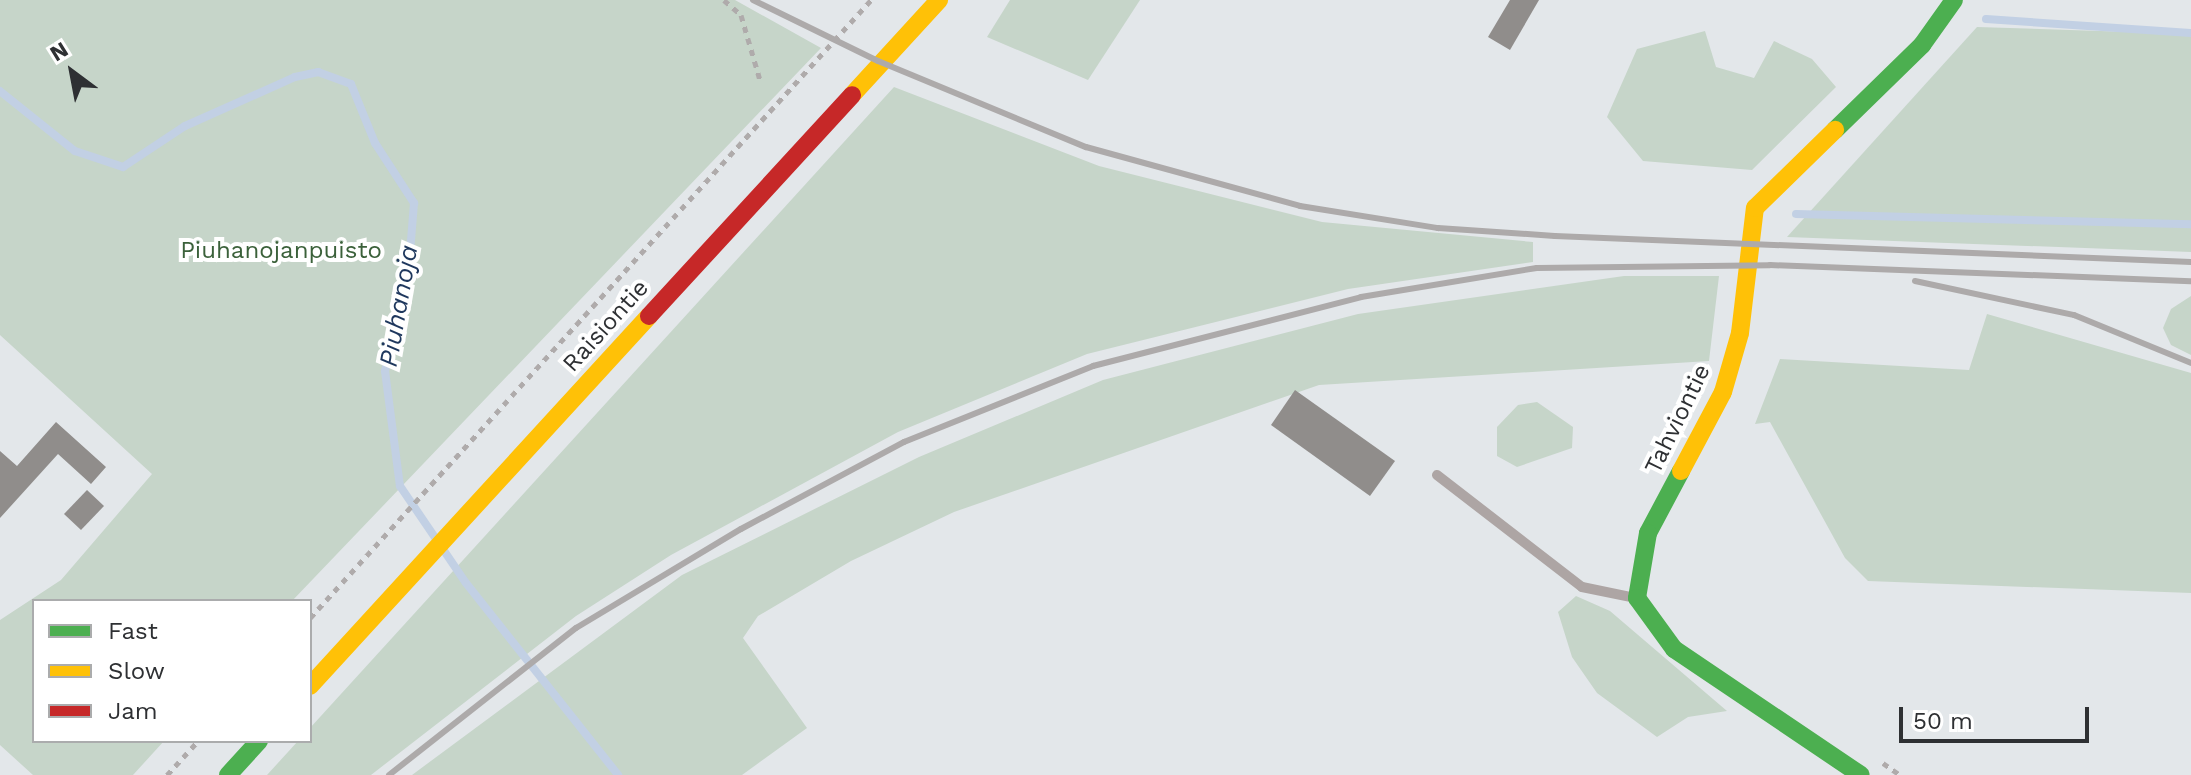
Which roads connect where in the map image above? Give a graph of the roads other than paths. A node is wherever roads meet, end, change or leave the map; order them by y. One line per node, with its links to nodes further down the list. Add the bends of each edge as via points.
1 (939, 0): 5 (street, Raisiontie)
2 (1954, 0): 4 (street, Tahviontie, via 1912,55 1755,208 1740,333 1723,392 1648,533)
3 (1437, 475): 4 (lane, via 1582,587)
4 (1637, 598): 8 (street, via 1674,649)
5 (312, 684)
6 (257, 743): 7 (street)
7 (228, 775)
8 (1861, 775)

